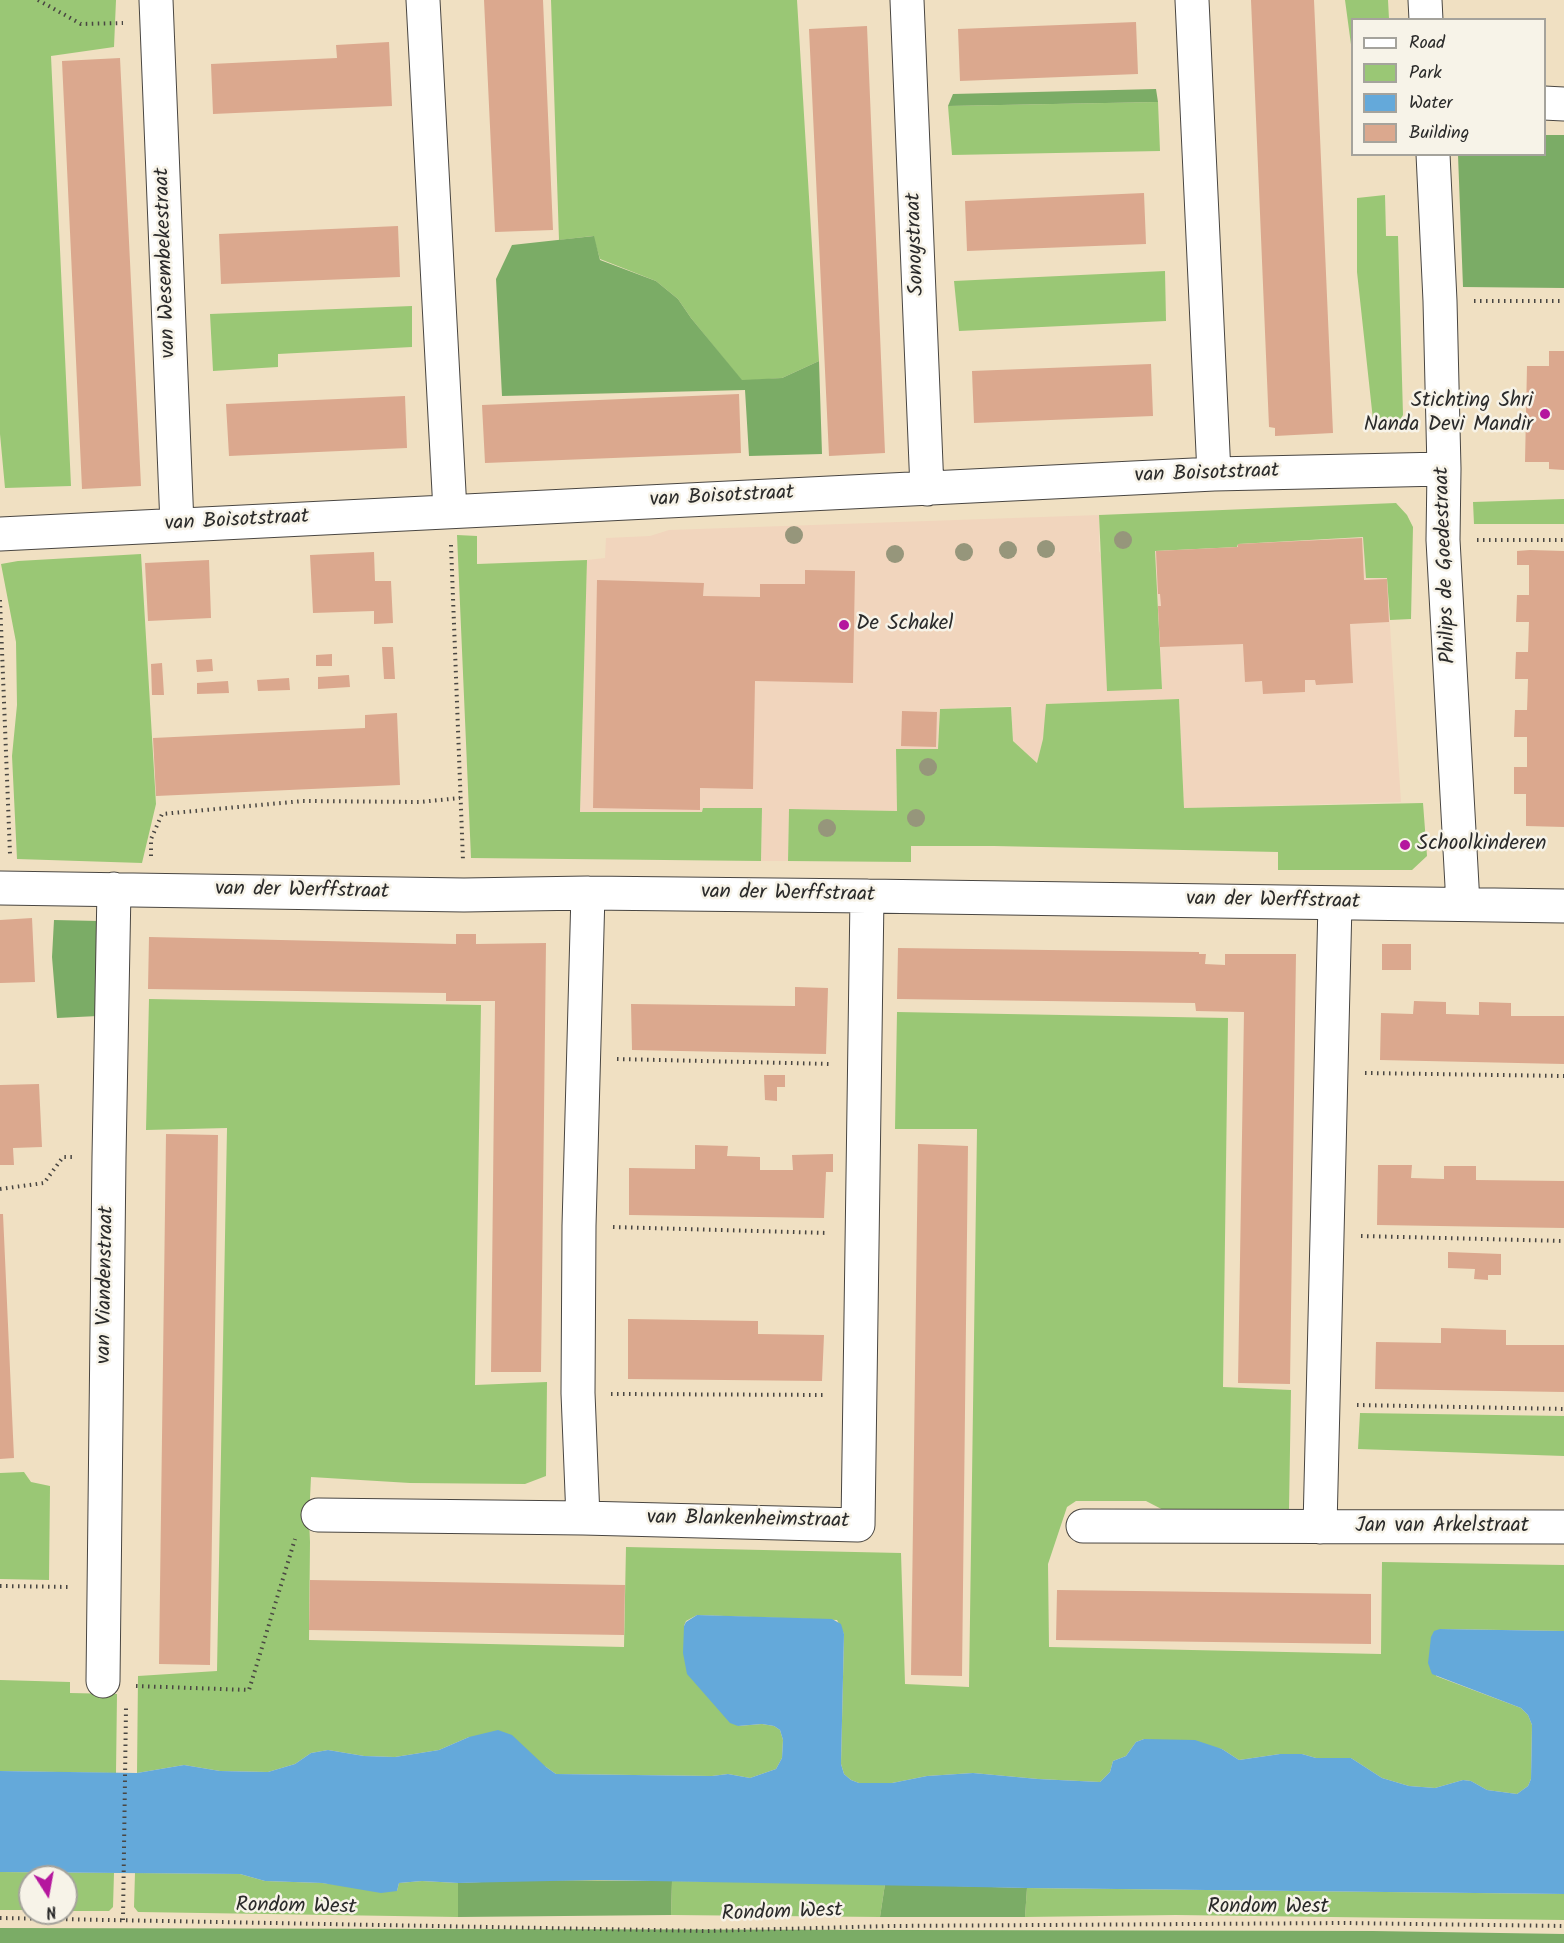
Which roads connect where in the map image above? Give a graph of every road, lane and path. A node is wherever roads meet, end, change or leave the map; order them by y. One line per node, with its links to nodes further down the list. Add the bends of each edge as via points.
1 (38, 0): 6 (path, via 81,24)
2 (423, 0): 16 (street)
3 (907, 0): 15 (street, Sonoystraat)
4 (1192, 0): 14 (street)
5 (1425, 0): 7 (street)
6 (157, 10): 17 (street, van Wesembekestraat)
7 (1426, 18)
8 (1546, 104): 9 (street)
9 (1564, 104)
10 (1432, 156): 11 (street, Philips de Goedestraat)
11 (1440, 301): 12 (path); 13 (street, Philips de Goedestraat)
12 (1564, 301)
13 (1444, 469): 14 (street, van Boisotstraat); 19 (street, Philips de Goedestraat)
14 (1214, 474): 15 (street, van Boisotstraat)
15 (927, 489): 16 (street, van Boisotstraat)
16 (450, 512): 17 (street, van Boisotstraat); 22 (path)
17 (177, 525): 18 (street, van Boisotstraat)
18 (0, 534)
19 (1443, 540): 20 (path); 30 (street, Philips de Goedestraat)
20 (1564, 540)
21 (0, 600): 23 (path)
22 (460, 798): 25 (path, via 420,802 303,801 162,814 151,839); 27 (path)
23 (6, 888): 24 (street, van der Werffstraat)
24 (114, 889): 25 (street, van der Werffstraat); 36 (street, van Viandenstraat)
25 (151, 890): 27 (street, van der Werffstraat)
26 (588, 893): 27 (street, van der Werffstraat); 28 (street, van der Werffstraat); 32 (street)
27 (464, 895)
28 (867, 896): 29 (street, van der Werffstraat); 33 (street, van Blankenheimstraat)
29 (1335, 903): 30 (street, van der Werffstraat); 34 (street)
30 (1463, 904): 31 (street, van der Werffstraat)
31 (1564, 906)
32 (583, 1059): 33 (path); 38 (street)
33 (863, 1065): 39 (street, van Blankenheimstraat)
34 (1331, 1073): 35 (path); 40 (street)
35 (1564, 1076)
36 (109, 1157): 37 (path, via 63,1157 44,1183); 52 (street, van Viandenstraat)
37 (0, 1189)
38 (579, 1226): 39 (path); 42 (street)
39 (861, 1233): 43 (street, van Blankenheimstraat)
40 (1327, 1235): 41 (path); 44 (street)
41 (1564, 1241)
42 (578, 1393): 43 (path); 47 (street)
43 (860, 1395): 47 (street, van Blankenheimstraat, via 858,1525)
44 (1323, 1404): 45 (path); 49 (street)
45 (1564, 1409)
46 (318, 1515): 47 (street, van Blankenheimstraat); 53 (path, via 302,1515 249,1690)
47 (583, 1518)
48 (1083, 1526): 49 (street, Jan van Arkelstraat)
49 (1320, 1527): 50 (street, Jan van Arkelstraat)
50 (1564, 1527)
51 (0, 1586): 52 (path)
52 (104, 1588): 53 (street, van Viandenstraat)
53 (114, 1683)
54 (125, 1741): 56 (path)
55 (0, 1918): 56 (path, Rondom West)
56 (123, 1920): 57 (path, Rondom West, via 706,1931 1346,1923)
57 (1564, 1926)

